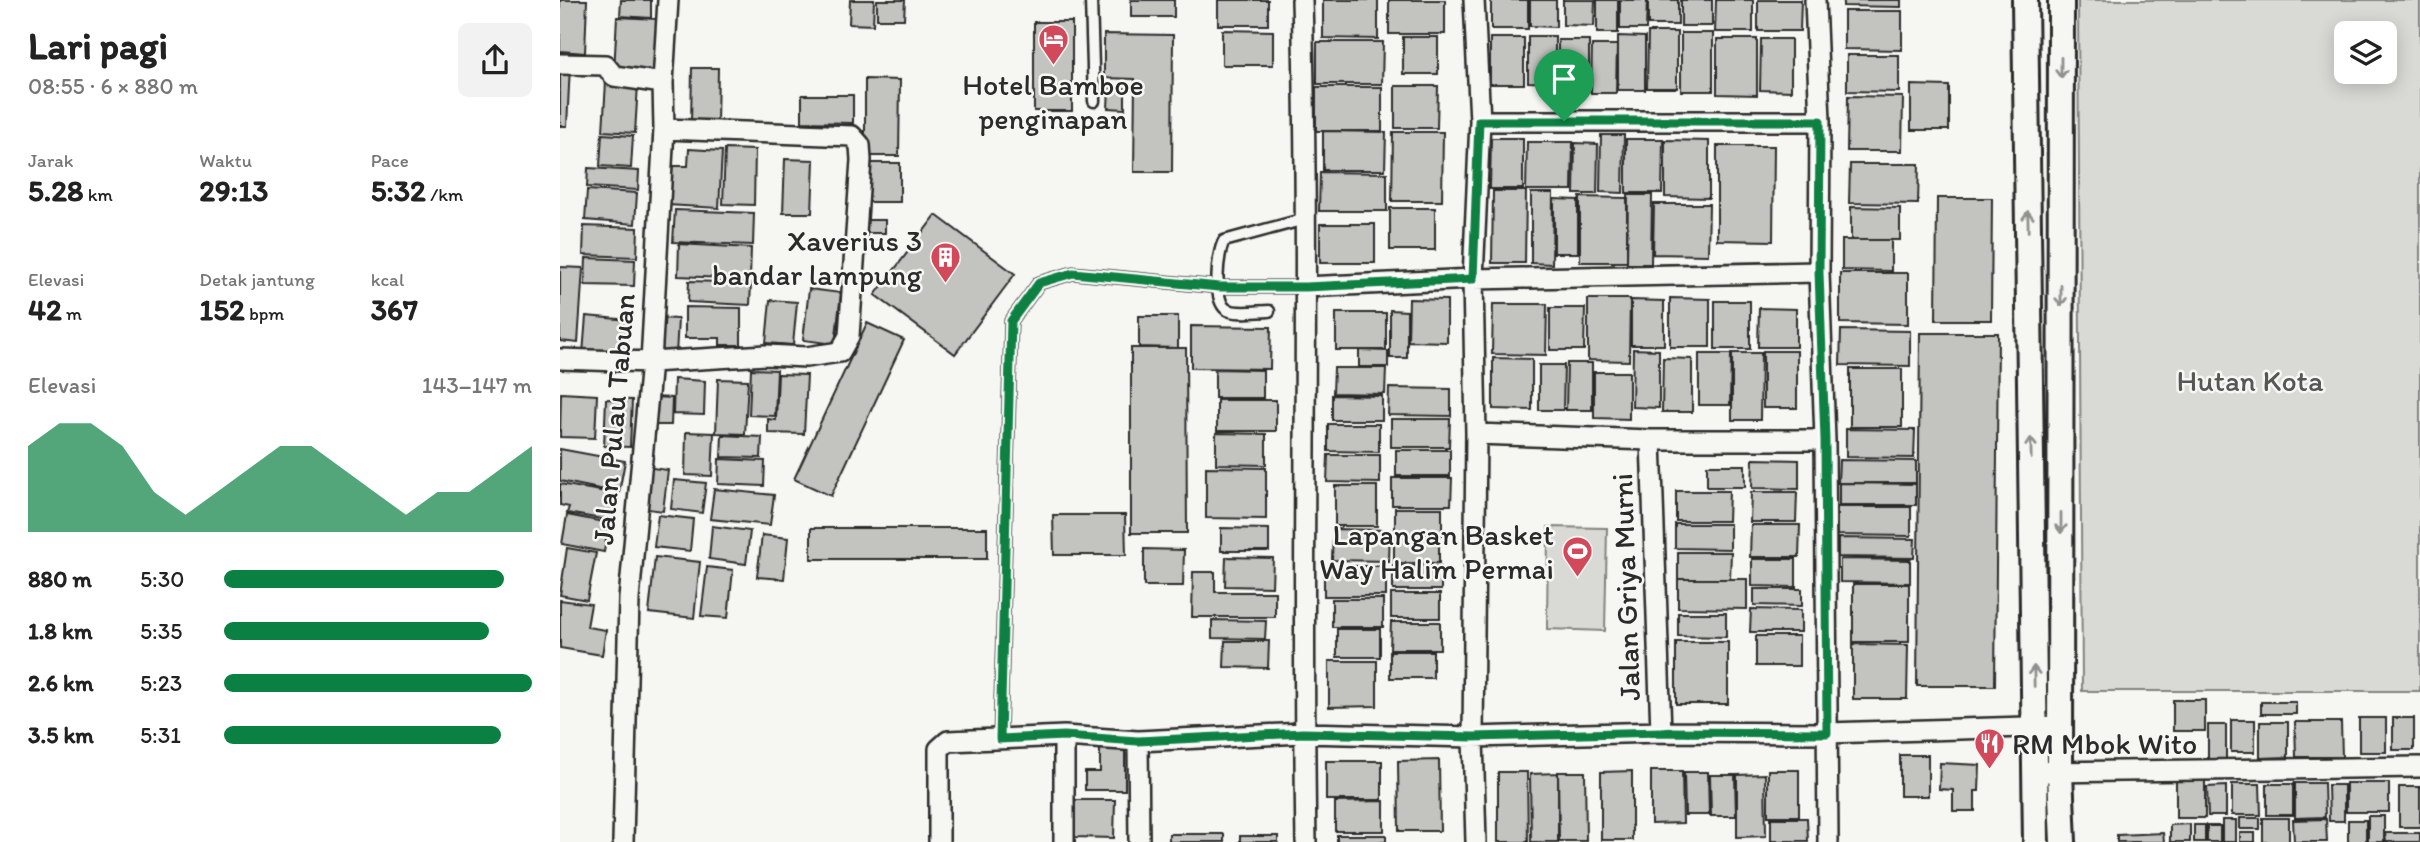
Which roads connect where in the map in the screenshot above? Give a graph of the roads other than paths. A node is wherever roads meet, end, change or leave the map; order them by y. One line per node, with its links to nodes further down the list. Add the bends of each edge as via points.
1 (668, 0): 9 (street, Jalan Pulau Tabuan)
2 (1091, 0): 10 (lane)
3 (1302, 0): 14 (street)
4 (1474, 0): 11 (street)
5 (1815, 0): 12 (street)
6 (2025, 0): 26 (street, one-way to 6)
7 (2061, 0): 25 (street, one-way to 25)
8 (560, 64): 9 (street, via 605,65 614,76)
9 (663, 83): 13 (street, Jalan Pulau Tabuan)
10 (1094, 101)
11 (1479, 121): 12 (street); 16 (street)
12 (1820, 121): 15 (street)
13 (664, 129): 21 (street, Jalan Pulau Tabuan); 21 (street, via 852,136 860,145 861,160 849,336 840,352)
14 (1305, 219): 17 (lane, via 1224,241); 18 (street)
15 (1819, 272): 16 (street); 24 (street)
16 (1473, 279): 18 (street); 22 (street)
17 (1219, 287): 18 (lane); 19 (lane, via 1219,299 1229,311); 32 (lane, via 1073,273 1039,283 1011,321)
18 (1306, 287): 28 (street)
19 (1269, 311)
20 (560, 359): 21 (street)
21 (650, 362): 37 (street, Jalan Pulau Tabuan, via 629,599)
22 (1476, 434): 23 (street); 31 (street)
23 (1651, 440): 24 (street); 27 (street, Jalan Griya Murni)
24 (1825, 440): 29 (street)
25 (2061, 726): 26 (street); 36 (street)
26 (2034, 727): 29 (street); 35 (street)
27 (1661, 732): 29 (street); 31 (street)
28 (1303, 733): 31 (street); 33 (street); 41 (street)
29 (1827, 733): 43 (street)
30 (1064, 736): 32 (street); 33 (street); 39 (street)
31 (1473, 737): 42 (street)
32 (1000, 739): 38 (street, via 948,741 940,749)
33 (1138, 741): 40 (street)
34 (2420, 768): 36 (street)
35 (2035, 772): 36 (street); 44 (street)
36 (2060, 773): 45 (street)
37 (623, 842)
38 (939, 842)
39 (1064, 842)
40 (1139, 842)
41 (1306, 842)
42 (1476, 842)
43 (1828, 842)
44 (2036, 842)
45 (2063, 842)

